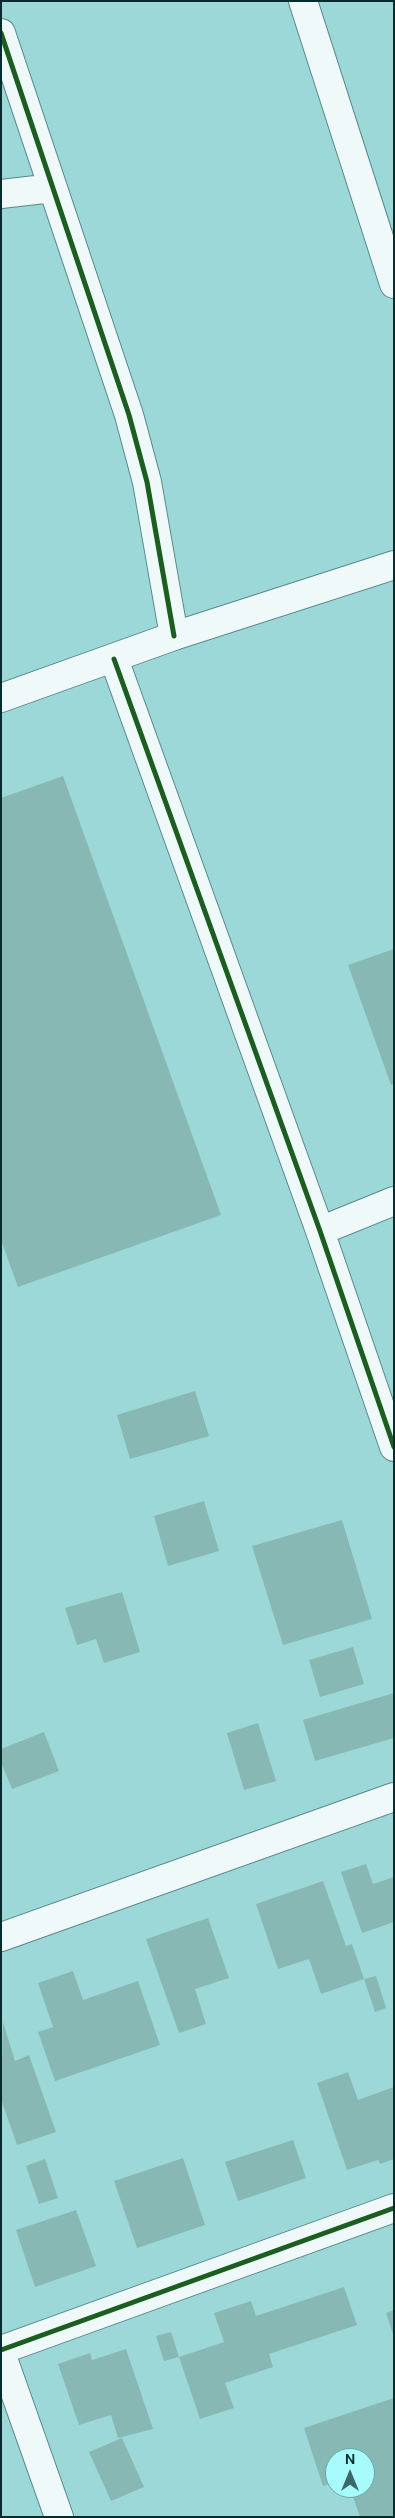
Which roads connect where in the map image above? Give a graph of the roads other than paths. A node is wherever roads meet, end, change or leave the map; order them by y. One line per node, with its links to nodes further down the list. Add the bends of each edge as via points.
1 (303, 1): 5 (street)
2 (1, 33): 3 (street)
3 (53, 188): 4 (street); 7 (street, via 142,463)
4 (1, 194)
5 (394, 284)
6 (394, 565): 7 (street)
7 (174, 636): 8 (street)
8 (114, 659): 9 (street); 11 (street)
9 (1, 698)
10 (394, 1201): 11 (street)
11 (320, 1231): 12 (street)
12 (394, 1447)
13 (394, 1797): 14 (street)
14 (1, 1937)
15 (394, 2208): 16 (street)
16 (1, 2351): 17 (street)
17 (60, 2517)

